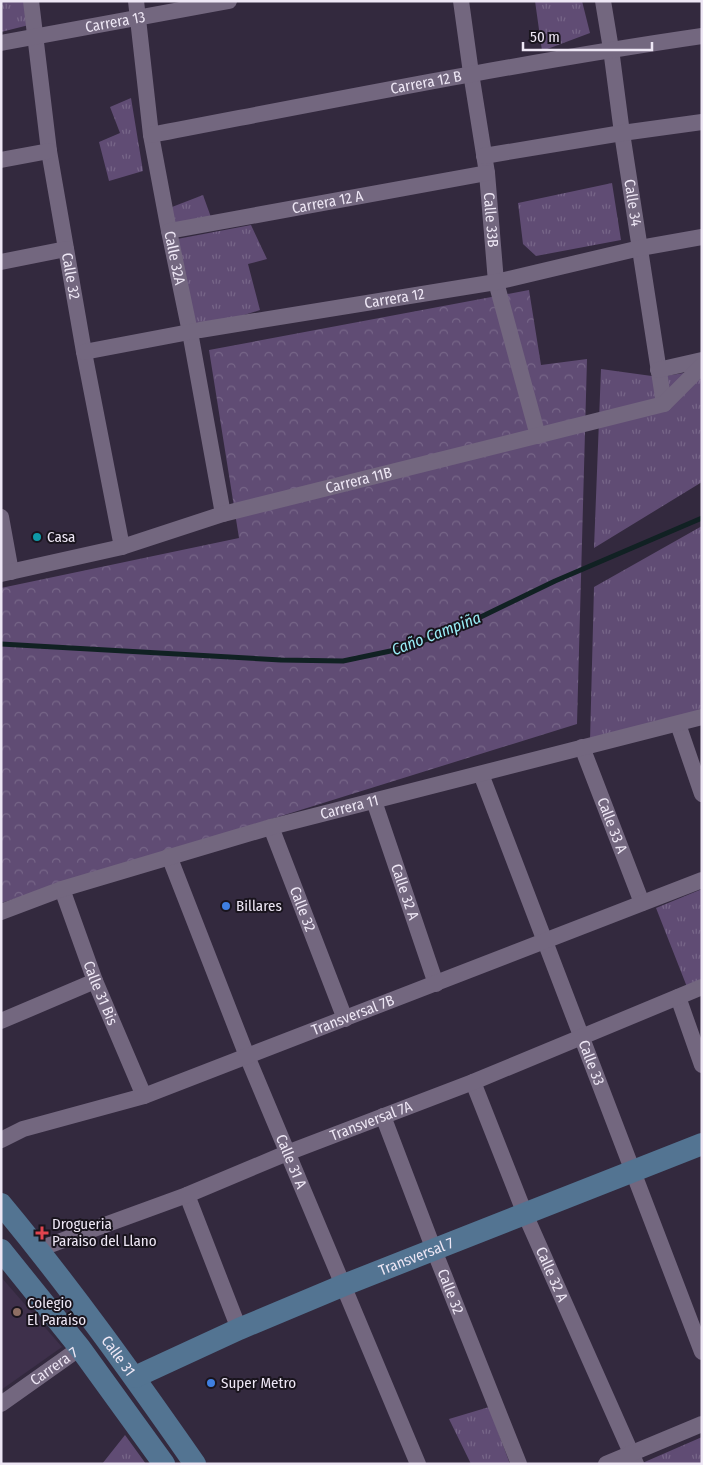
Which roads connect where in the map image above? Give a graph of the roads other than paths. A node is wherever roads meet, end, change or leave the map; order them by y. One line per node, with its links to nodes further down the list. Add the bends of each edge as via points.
1 (31, 1): 7 (street, Calle 32)
2 (136, 1): 6 (street, Calle 32A)
3 (229, 1): 6 (street, Carrera 13)
4 (461, 1): 11 (street, Calle 33B)
5 (603, 1): 10 (street, Calle 34)
6 (139, 18): 7 (street, Carrera 13); 14 (street, Calle 32A)
7 (36, 36): 9 (street, Carrera 13); 15 (street, Calle 32)
8 (702, 36): 10 (street, Carrera 12 B)
9 (1, 43)
10 (611, 49): 11 (street, Carrera 12 B); 13 (street, Calle 34)
11 (471, 73): 14 (street, Carrera 12 B); 16 (street, Calle 33B)
12 (702, 122): 13 (street)
13 (622, 133): 16 (street); 21 (street, Calle 34)
14 (151, 135): 19 (street, Calle 32A)
15 (49, 151): 17 (street); 22 (street, Calle 32)
16 (484, 156): 18 (street, Calle 33B)
17 (1, 160)
18 (487, 173): 19 (street, Carrera 12 A); 24 (street, Calle 33B)
19 (168, 231): 25 (street, Calle 32A)
20 (702, 237): 21 (street, Carrera 12)
21 (640, 248): 24 (street, Carrera 12); 29 (street, Calle 34)
22 (66, 249): 23 (street); 26 (street, Calle 32)
23 (1, 262)
24 (496, 282): 25 (street, Carrera 12); 31 (street, Calle 33B)
25 (190, 332): 26 (street, Carrera 12); 32 (street, Calle 32A)
26 (84, 352): 34 (street, Calle 32)
27 (702, 360): 29 (street)
28 (702, 366): 30 (street)
29 (658, 370): 30 (street, Calle 34)
30 (664, 404): 31 (street, Carrera 11B)
31 (538, 436): 32 (street, Carrera 11B)
32 (223, 514): 34 (street, Carrera 11B)
33 (1, 517): 35 (street)
34 (122, 547): 35 (street, Carrera 11B)
35 (6, 573)
36 (702, 717): 37 (street, Carrera 11)
37 (678, 724): 38 (street, Carrera 11); 40 (street)
38 (582, 747): 39 (street, Carrera 11); 46 (street, Calle 33 A)
39 (481, 774): 41 (street, Carrera 11); 48 (street, Calle 33)
40 (702, 794)
41 (374, 801): 42 (street, Carrera 11); 50 (street, Calle 32 A)
42 (271, 827): 43 (street, Carrera 11); 53 (street, Calle 32)
43 (170, 856): 45 (street, Carrera 11); 56 (street, Calle 31 A)
44 (702, 880): 46 (street, Transversal 7B)
45 (62, 888): 47 (street, Carrera 11); 49 (street, Calle 31 Bis)
46 (642, 903): 48 (street, Transversal 7B)
47 (1, 912)
48 (545, 941): 50 (street, Transversal 7B); 55 (street, Calle 33)
49 (95, 981): 54 (street); 59 (street, Calle 31 Bis)
50 (436, 984): 53 (street, Transversal 7B)
51 (702, 987): 52 (street, Transversal 7A)
52 (678, 996): 55 (street, Transversal 7A); 57 (street)
53 (345, 1018): 56 (street, Transversal 7B)
54 (1, 1021)
55 (581, 1036): 58 (street, Transversal 7A); 64 (street, Calle 33)
56 (247, 1056): 59 (street, Transversal 7B); 63 (street, Calle 31 A)
57 (702, 1065)
58 (473, 1082): 60 (street, Transversal 7A); 67 (street, Calle 32 A)
59 (144, 1096): 61 (street, Transversal 7B, via 23,1129)
60 (384, 1116): 63 (street, Transversal 7A); 70 (street, Calle 32)
61 (1, 1140)
62 (702, 1144): 64 (street, Transversal 7)
63 (287, 1153): 65 (street, Transversal 7A); 71 (street, Calle 31 A)
64 (633, 1172): 67 (street, Transversal 7); 74 (street, Calle 33)
65 (187, 1195): 68 (street, Transversal 7A); 72 (street)
66 (1, 1204): 68 (street, Calle 31)
67 (525, 1214): 70 (street, Transversal 7); 78 (street, Calle 32 A)
68 (38, 1249): 75 (street, Calle 31)
69 (1, 1250): 73 (street, Calle 31)
70 (434, 1250): 71 (street, Transversal 7); 82 (street, Calle 32)
71 (344, 1285): 72 (street, Transversal 7); 81 (street, Calle 31 A)
72 (239, 1329): 75 (street, Transversal 7)
73 (80, 1348): 75 (street, Carrera 7); 76 (street, Carrera 7); 79 (street, Calle 31)
74 (702, 1352)
75 (135, 1377): 80 (street, Calle 31)
76 (1, 1404)
77 (702, 1424): 78 (street)
78 (634, 1459): 83 (street)
79 (164, 1464)
80 (195, 1464)
81 (418, 1464)
82 (518, 1464)
83 (606, 1464)

